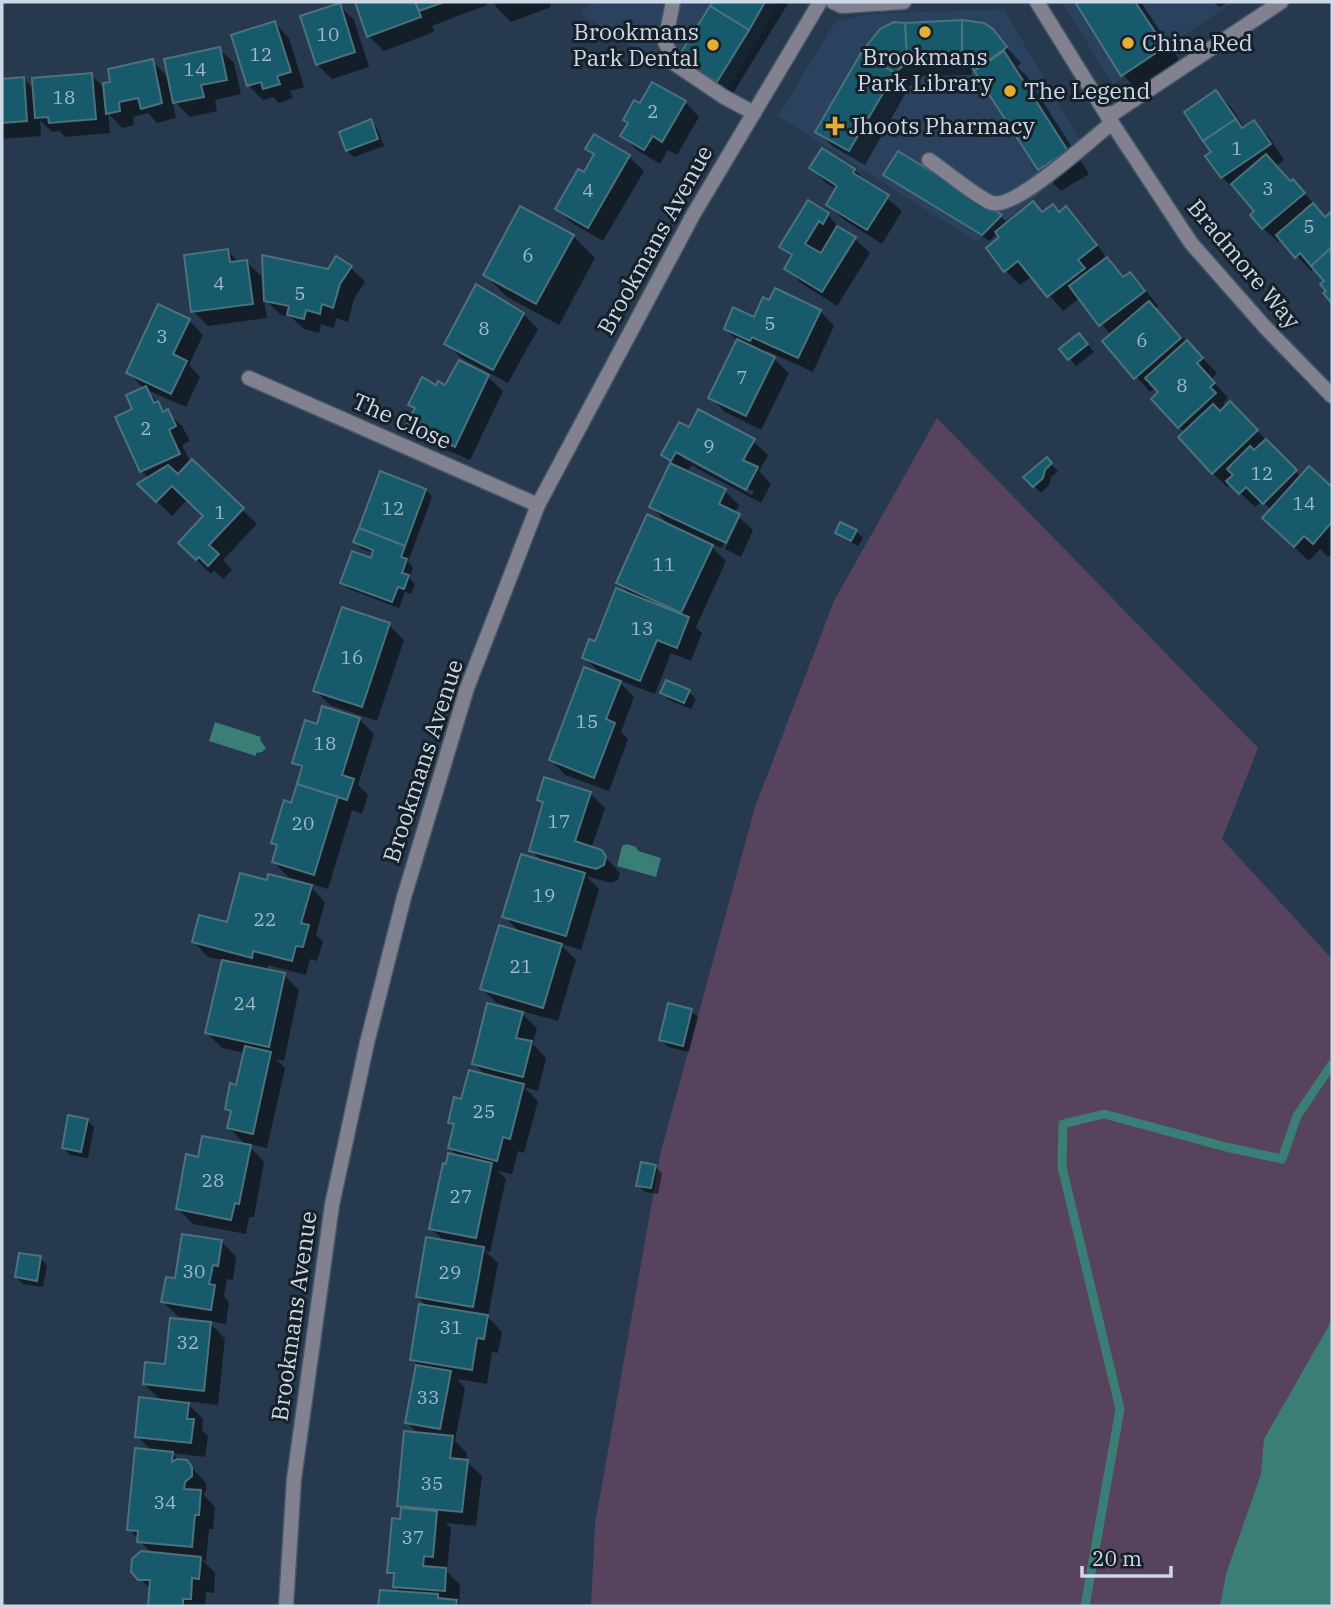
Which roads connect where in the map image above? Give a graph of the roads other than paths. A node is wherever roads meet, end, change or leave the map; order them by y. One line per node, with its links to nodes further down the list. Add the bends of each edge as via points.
1 (673, 2): 7 (street, via 665,42 675,64)
2 (820, 2): 7 (street, Brookmans Avenue)
3 (833, 2): 4 (street, via 842,6)
4 (904, 2)
5 (1037, 2): 8 (street, Bradmore Way)
6 (1281, 2): 8 (street)
7 (754, 113): 12 (street, Brookmans Avenue, via 693,215)
8 (1110, 120): 9 (street, via 1022,195 1005,204 992,203); 11 (street, Bradmore Way, via 1191,243)
9 (929, 160)
10 (249, 378): 12 (street, The Close)
11 (1332, 396)
12 (538, 505): 13 (street, Brookmans Avenue, via 467,688 404,897 367,1043 332,1205 309,1359 294,1479)
13 (286, 1606)

